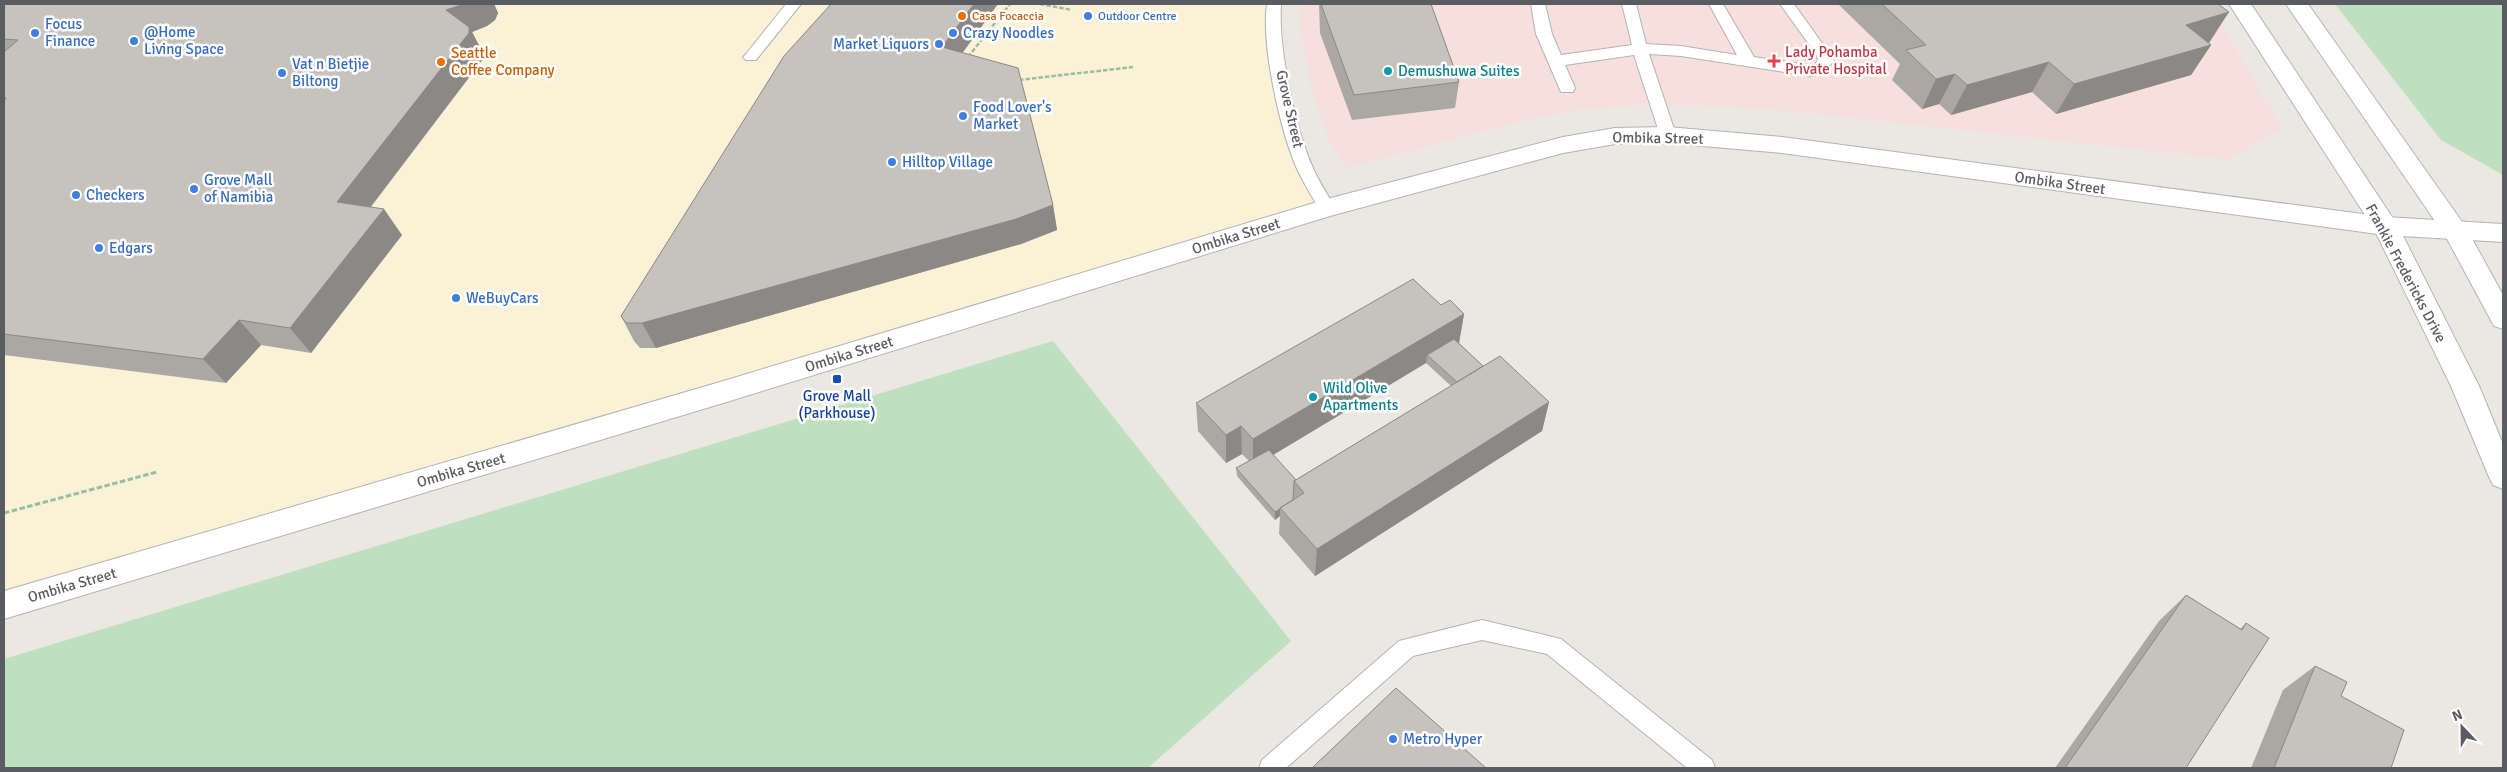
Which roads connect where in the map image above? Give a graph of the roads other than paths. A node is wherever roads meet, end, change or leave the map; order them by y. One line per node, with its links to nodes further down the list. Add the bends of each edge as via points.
1 (794, 4): 10 (lane)
2 (1274, 4): 15 (lane, Grove Street, via 1274,33 1284,91 1303,164)
3 (1538, 4): 12 (lane, via 1544,34)
4 (1629, 4): 9 (lane)
5 (1716, 4): 11 (lane)
6 (1787, 4): 11 (lane, via 1823,52 1826,60 1823,66 1810,71)
7 (2240, 4): 16 (street, Frankie Fredericks Drive)
8 (2297, 4): 17 (street)
9 (1640, 49): 11 (lane); 12 (lane); 14 (lane)
10 (750, 57)
11 (1748, 60)
12 (1555, 61): 13 (lane)
13 (1567, 88)
14 (1668, 135): 15 (street, Ombika Street, via 1615,136 1563,145); 16 (street, Ombika Street, via 1782,145)
15 (1326, 208): 21 (street, Ombika Street, via 720,393)
16 (2385, 226): 17 (street, Ombika Street); 20 (street, Frankie Fredericks Drive, via 2465,386)
17 (2456, 232): 18 (street, Ombika Street); 19 (street)
18 (2503, 233)
19 (2503, 319)
20 (2503, 477)
21 (4, 605)
22 (1270, 768): 23 (lane, via 1407,648 1482,630 1553,646)
23 (1704, 768)

